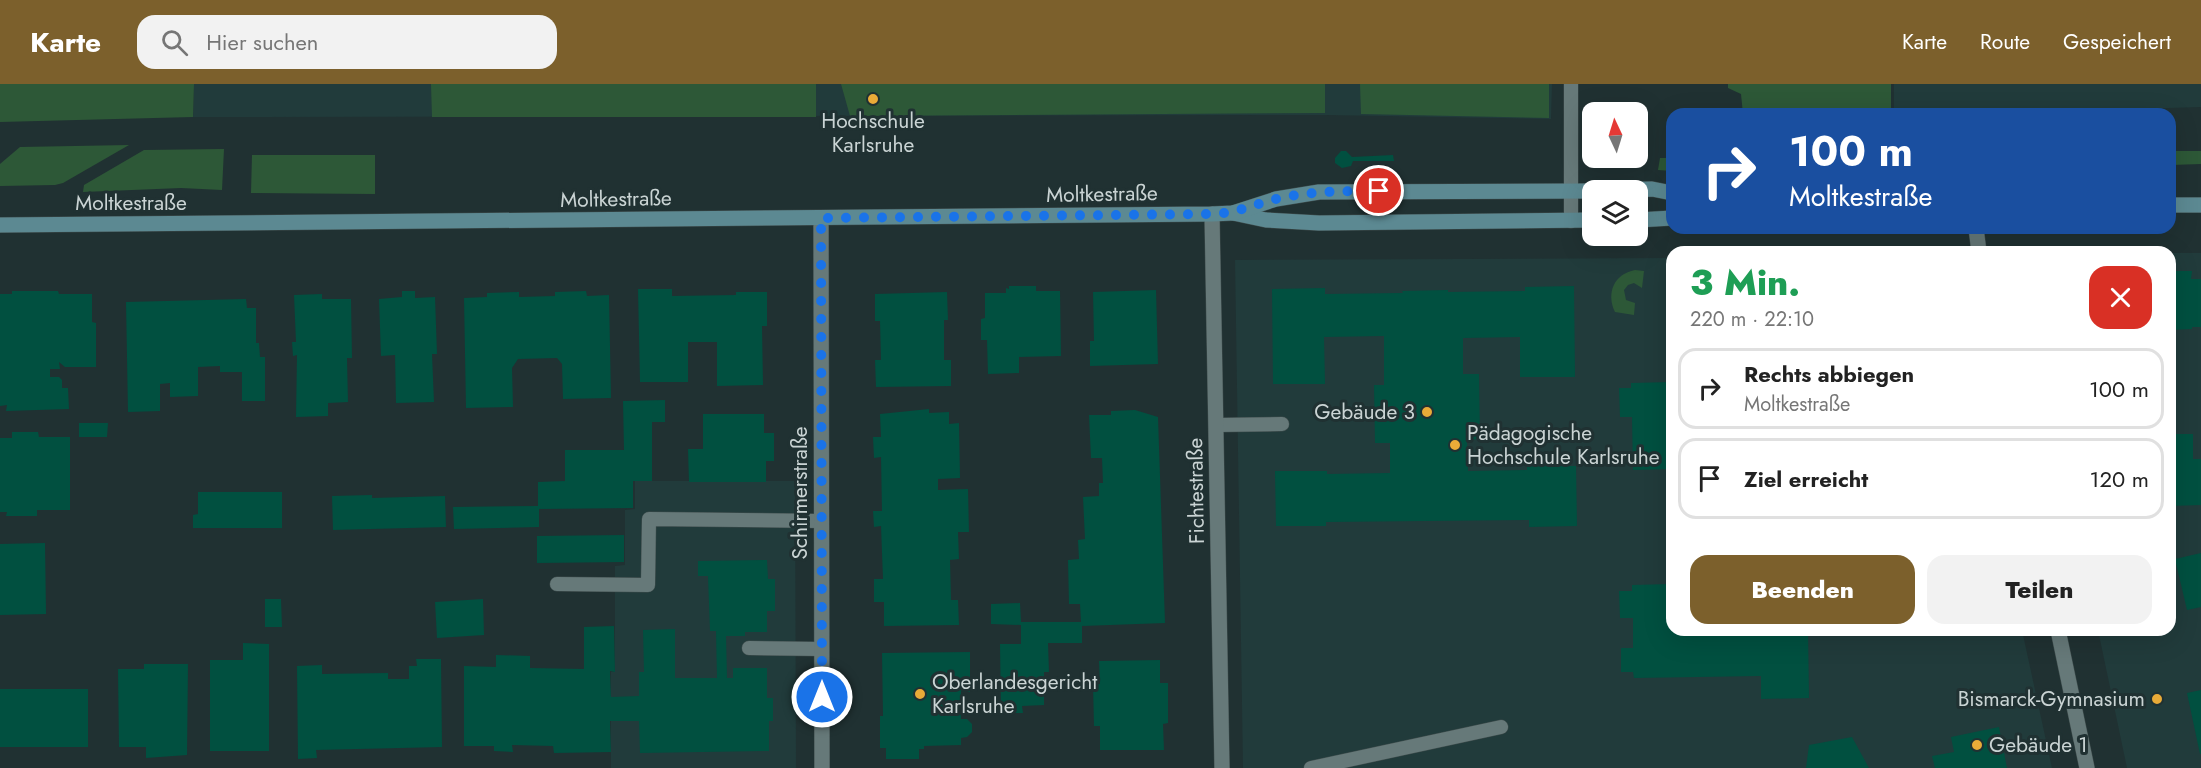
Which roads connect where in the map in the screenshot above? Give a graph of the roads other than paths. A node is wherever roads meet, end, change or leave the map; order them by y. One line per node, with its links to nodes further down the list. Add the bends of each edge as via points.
1 (1571, 84): 3 (lane)
2 (1648, 189): 5 (main road)
3 (1571, 190): 4 (main road, Moltkestraße); 8 (main road, Moltkestraße, via 1319,192 1276,199); 13 (lane)
4 (1582, 190)
5 (1666, 192)
6 (2176, 205): 7 (main road)
7 (2201, 205)
8 (1233, 213): 9 (main road, Moltkestraße); 13 (main road, Moltkestraße, via 1266,220 1319,223)
9 (1212, 214): 10 (main road, Moltkestraße); 17 (street, Fichtestraße)
10 (821, 218): 15 (main road, Moltkestraße); 18 (street, Schirmerstraße)
11 (1666, 218): 12 (main road)
12 (1648, 219)
13 (1572, 220): 14 (main road, Moltkestraße)
14 (1582, 220)
15 (0, 225)
16 (1282, 424): 17 (lane)
17 (1216, 425): 25 (street, Fichtestraße)
18 (821, 521): 19 (lane, via 649,519 648,585); 22 (street, Schirmerstraße)
19 (557, 584)
20 (2059, 636): 27 (street)
21 (748, 648): 22 (lane)
22 (821, 649): 24 (street, Schirmerstraße)
23 (1501, 727): 26 (lane)
24 (822, 768)
25 (1222, 768)
26 (1311, 768)
27 (2087, 768)

